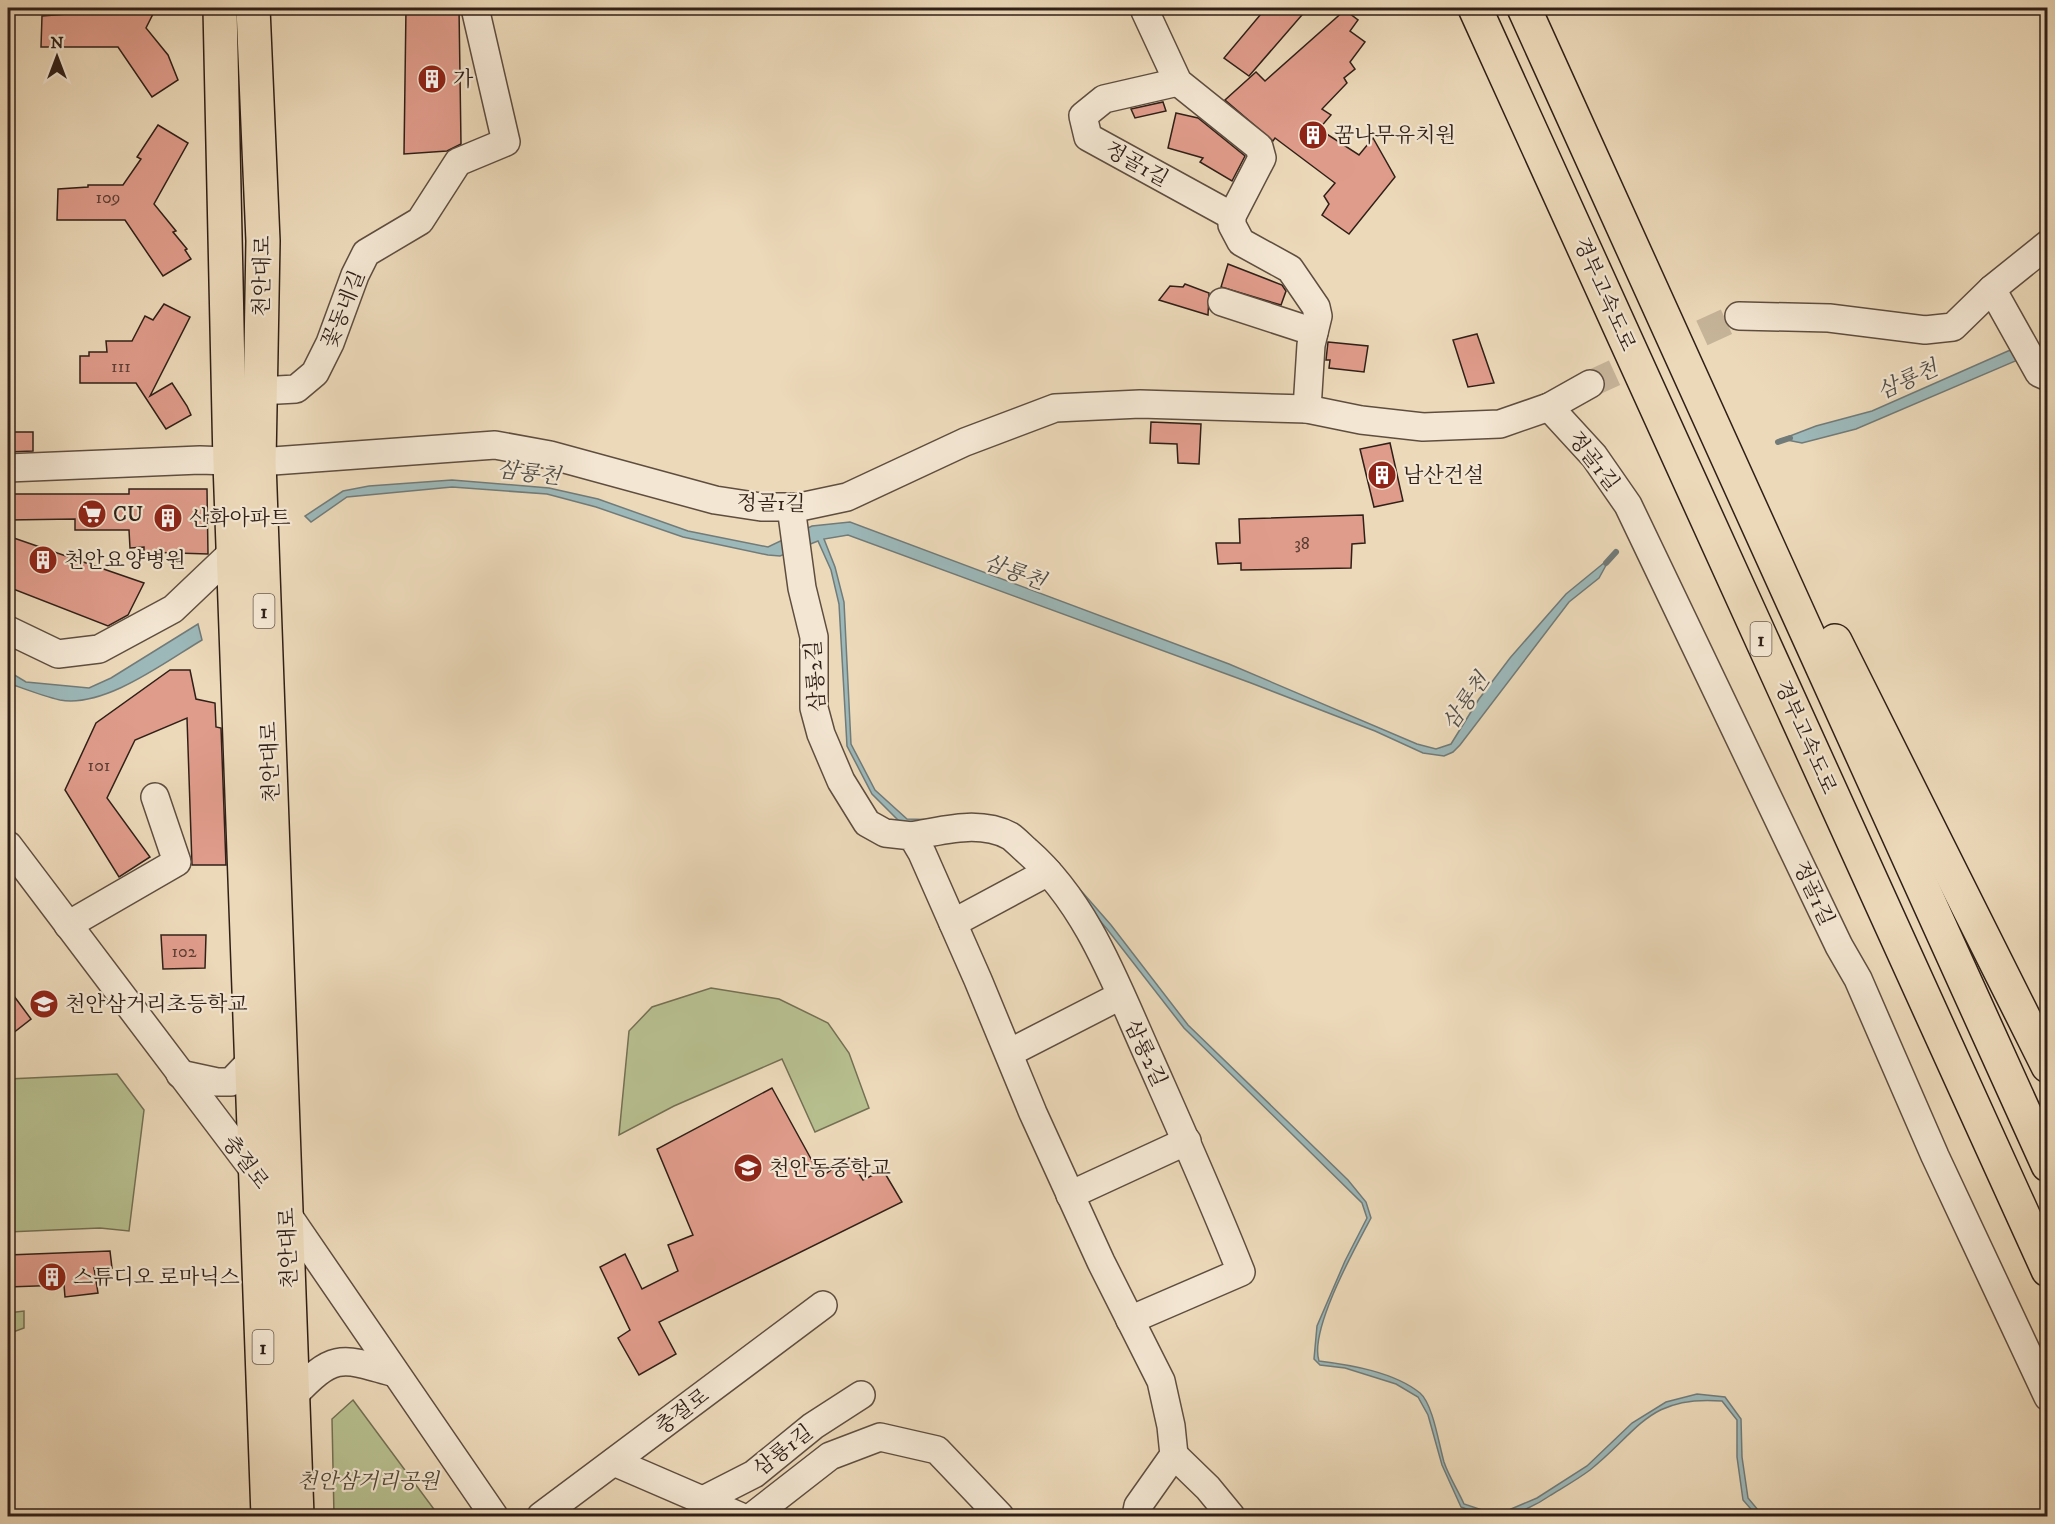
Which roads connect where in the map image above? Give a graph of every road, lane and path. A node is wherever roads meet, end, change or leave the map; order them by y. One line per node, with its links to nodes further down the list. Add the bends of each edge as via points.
1 (220, 8): 19 (main road, 천안대로 / 1)
2 (253, 8): 16 (main road, 천안대로 / 1, via 263,241)
3 (475, 8): 16 (street, 꽃동네길, via 506,142 458,162 420,221 366,253 315,373 296,389)
4 (1475, 8): 41 (main road, 경부고속도로 / 1)
5 (1145, 11): 7 (street)
6 (1528, 16): 34 (main road); 37 (main road, 1)
7 (1178, 82): 8 (street, via 1259,147 1262,158); 8 (street, 정골1길, via 1104,99 1083,116 1088,137)
8 (1232, 216): 13 (street, via 1241,242 1290,269 1308,293 1318,315)
9 (2048, 244): 10 (street)
10 (1992, 289): 12 (street, via 1953,327 1944,328 1925,330 1829,318); 14 (street, via 2016,336)
11 (1222, 302): 13 (street)
12 (1739, 316)
13 (1314, 332): 18 (street)
14 (2043, 375)
15 (1590, 384): 17 (street, 정골1길)
16 (259, 391): 19 (main road, 천안대로 / 1)
17 (1550, 407): 18 (street, 정골1길, via 1500,424 1424,427); 47 (street, 정골1길, via 1594,456 1628,505 1858,979 1935,1156)
18 (1307, 409): 22 (street, 정골1길, via 1140,404 1055,408 965,442 847,497)
19 (245, 462): 20 (street, via 200,460); 21 (street, via 203,468); 22 (street, 정골1길, via 495,445 550,455 715,500); 23 (main road, 천안대로 / 1); 40 (main road, 천안대로 / 1)
20 (8, 468)
21 (8, 476)
22 (792, 516): 26 (street, 삼룡2길, via 814,637 814,708 821,734 841,781 867,823 885,833)
23 (234, 551): 24 (street, via 173,609 99,649 58,654); 33 (main road, 천안대로 / 1)
24 (8, 630)
25 (155, 797): 30 (street, via 177,862)
26 (912, 836): 28 (street, 삼룡2길, via 983,827 1011,837); 29 (street)
27 (8, 845): 30 (street, 충절로)
28 (1048, 872): 29 (street); 31 (street, 삼룡2길, via 1092,937)
29 (953, 923): 32 (street)
30 (68, 925): 35 (street, 충절로)
31 (1120, 996): 32 (street); 36 (street, 삼룡2길)
32 (1009, 1053): 39 (street)
33 (254, 1058): 35 (street, via 231,1082); 38 (main road, 천안대로 / 1)
34 (2048, 1066)
35 (180, 1074): 38 (street, 충절로)
36 (1187, 1141): 39 (street); 43 (street, 삼룡2길, via 1241,1272)
37 (2048, 1165)
38 (258, 1177): 40 (street, 충절로); 51 (main road, 천안대로 / 1)
39 (1070, 1195): 43 (street)
40 (287, 1214): 44 (street, 충절로); 46 (main road, 천안대로 / 1)
41 (2048, 1270)
42 (823, 1305): 49 (street, 충절로)
43 (1130, 1320): 48 (street, via 1161,1381)
44 (395, 1372): 46 (street, via 341,1360 315,1372); 53 (street, 충절로)
45 (861, 1395): 50 (street, 삼룡1길, via 813,1426 754,1474)
46 (292, 1396): 52 (main road, 천안대로 / 1)
47 (2048, 1397)
48 (1174, 1455): 58 (street, via 1138,1506); 59 (street)
49 (614, 1462): 50 (street); 54 (street, 충절로)
50 (704, 1500): 55 (street)
51 (268, 1516)
52 (297, 1516)
53 (494, 1516)
54 (541, 1516)
55 (739, 1516)
56 (753, 1516): 57 (street, via 830,1456 880,1437 937,1450)
57 (1000, 1516)
58 (1136, 1516)
59 (1231, 1516)

